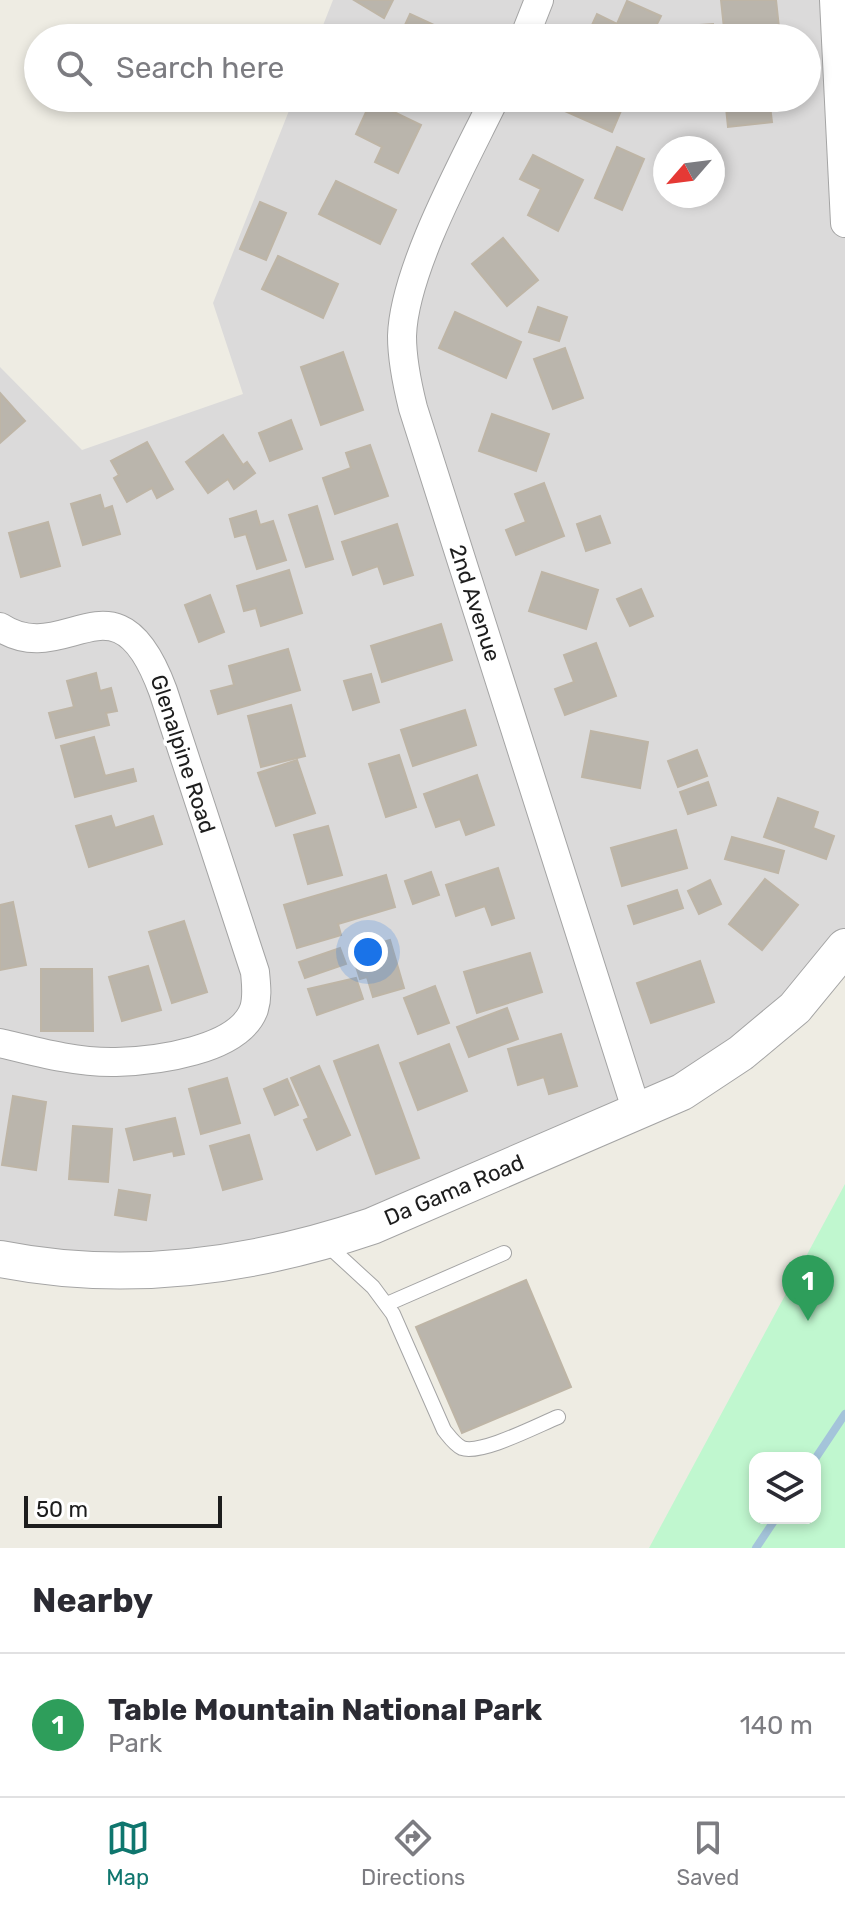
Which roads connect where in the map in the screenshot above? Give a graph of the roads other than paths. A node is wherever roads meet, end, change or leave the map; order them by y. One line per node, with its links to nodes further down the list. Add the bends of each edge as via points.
1 (539, 0): 3 (street)
2 (834, 0): 5 (street)
3 (530, 24)
4 (489, 112): 9 (street, 2nd Avenue, via 418,266 402,334 404,370)
5 (845, 223)
6 (0, 627): 8 (street, Glenalpine Road, via 27,638 90,626 115,627 144,648 163,691 255,972 257,995 247,1021 227,1038 191,1051 115,1062)
7 (845, 947): 9 (street, Da Gama Road, via 795,1008 741,1053 682,1092)
8 (0, 1043)
9 (637, 1112): 10 (street, Da Gama Road)
10 (324, 1242): 12 (street, Da Gama Road, via 237,1262 163,1270 56,1270); 13 (lane)
11 (504, 1253): 13 (lane)
12 (0, 1259)
13 (387, 1304): 14 (lane, via 444,1430 458,1446 484,1447)
14 (558, 1417)

